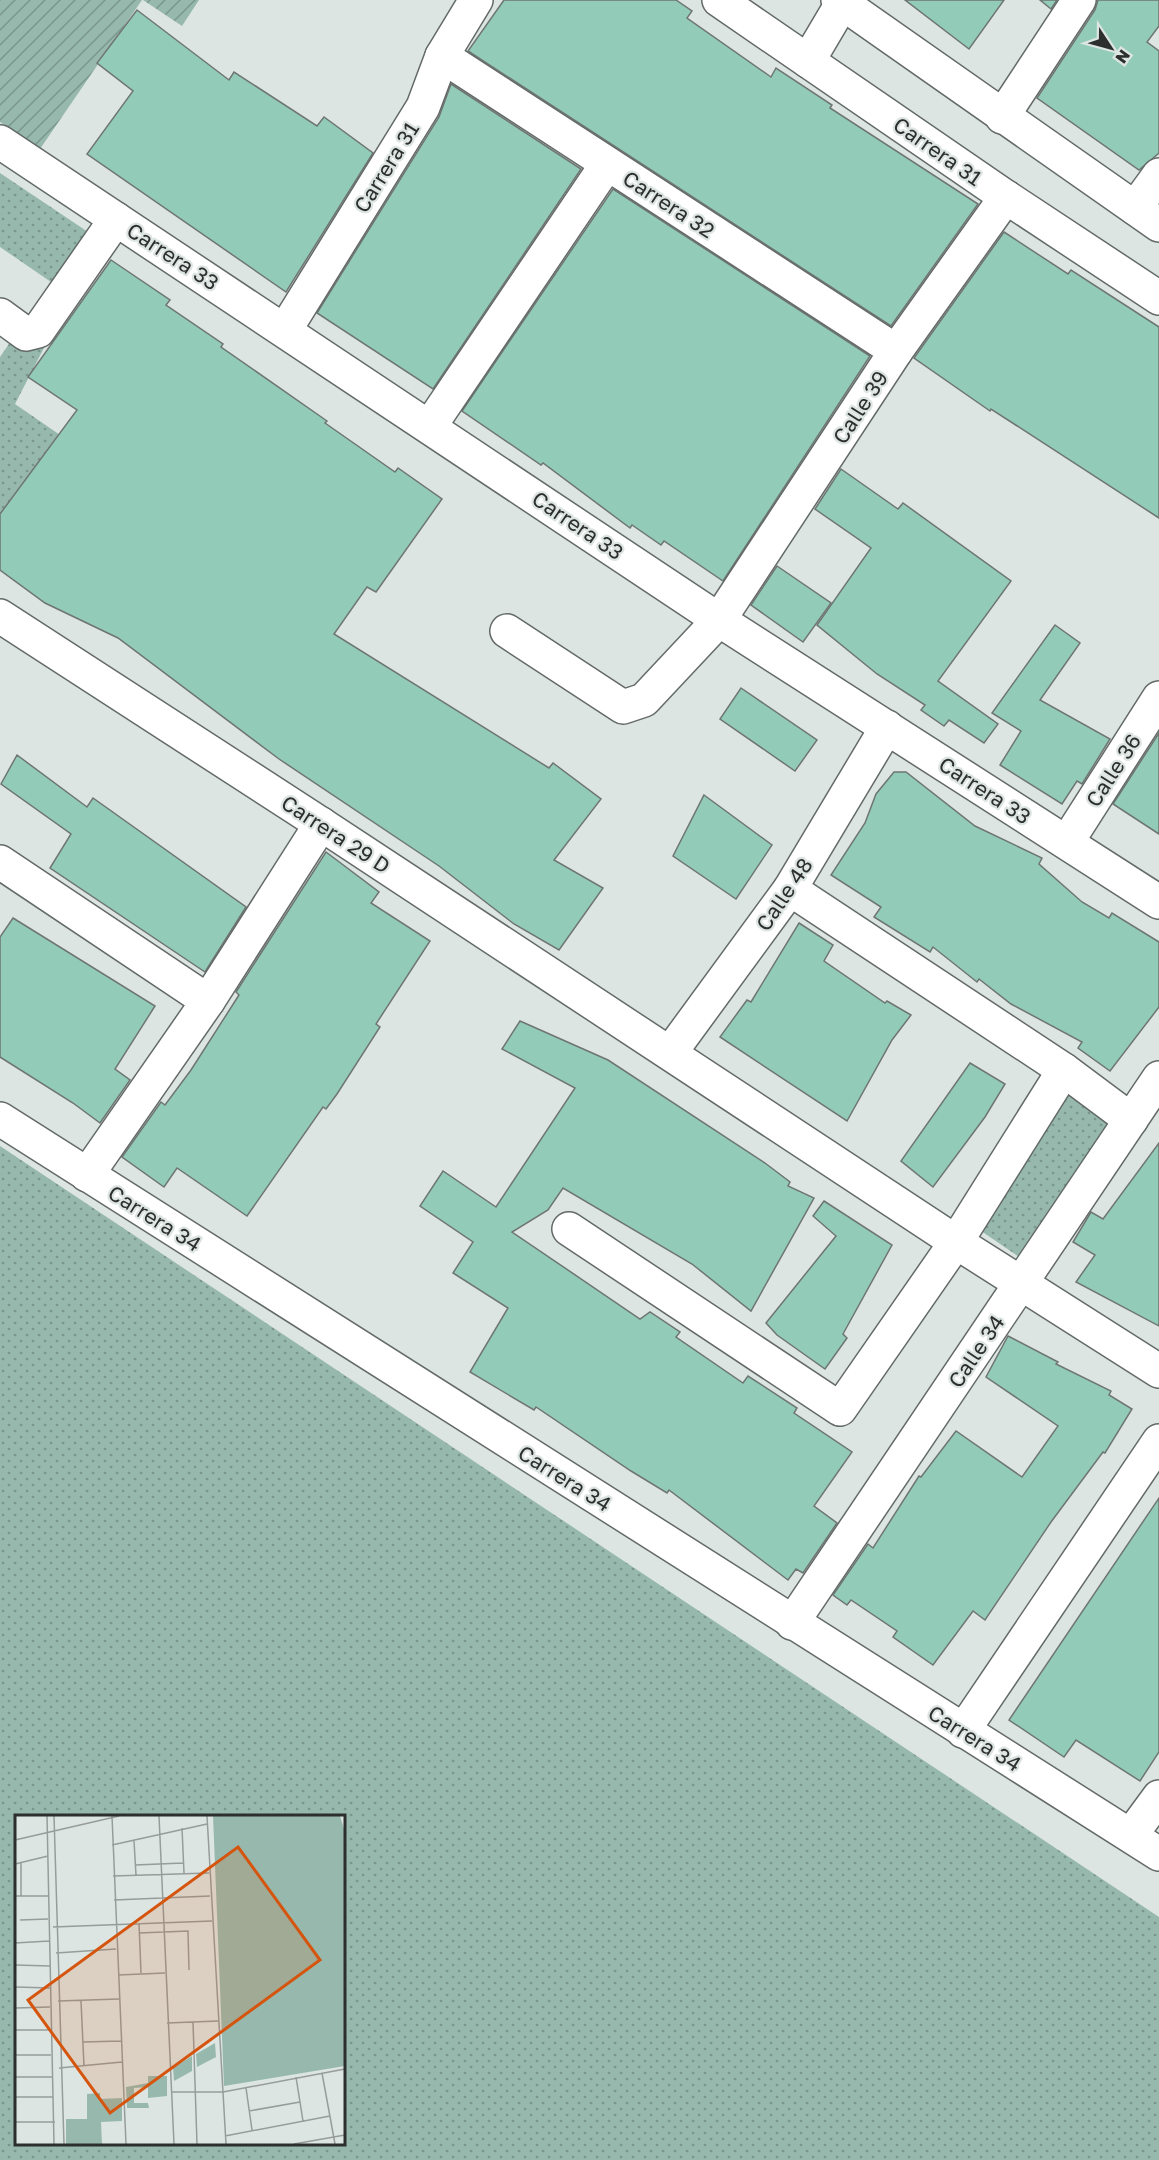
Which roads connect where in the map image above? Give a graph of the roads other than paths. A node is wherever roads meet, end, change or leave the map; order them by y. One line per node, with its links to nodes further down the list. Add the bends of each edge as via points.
1 (476, 0): 5 (street, Carrera 31)
2 (719, 0): 6 (street, Carrera 31)
3 (1079, 0): 7 (street)
4 (841, 1): 6 (street); 7 (street)
5 (442, 56): 9 (street, Carrera 32); 16 (street, Carrera 31, via 423,107)
6 (808, 61): 11 (street, Carrera 31)
7 (1002, 117): 12 (street)
8 (0, 142): 13 (street, Carrera 33)
9 (607, 164): 17 (street, Carrera 32); 18 (street)
10 (1159, 176): 12 (street)
11 (1006, 197): 14 (street, Carrera 31); 17 (street, Calle 39)
12 (1147, 216)
13 (116, 219): 15 (street, via 38,331 26,333); 16 (street, Carrera 33)
14 (1159, 298)
15 (0, 315)
16 (285, 330): 18 (street, Carrera 33)
17 (896, 351): 20 (street, Calle 39)
18 (430, 426): 20 (street, Carrera 33)
19 (0, 616): 24 (street, Carrera 29 D)
20 (719, 620): 21 (street, Calle 39, via 644,700 623,707); 23 (street, Carrera 33)
21 (507, 631)
22 (1159, 698): 25 (street, Calle 36)
23 (886, 727): 25 (street, Carrera 33); 27 (street, Calle 48)
24 (321, 824): 29 (street); 30 (street, Carrera 29 D)
25 (1066, 842): 28 (street, Carrera 33)
26 (0, 862): 29 (street)
27 (790, 889): 30 (street, Calle 48); 31 (street)
28 (1159, 902)
29 (208, 1001): 35 (street)
30 (670, 1053): 37 (street, Carrera 29 D)
31 (1064, 1070): 34 (street); 37 (street)
32 (1159, 1078): 34 (street, Calle 34)
33 (0, 1119): 35 (street, Carrera 34)
34 (1131, 1120): 38 (street, Calle 34)
35 (87, 1175): 41 (street, Carrera 34)
36 (569, 1229): 37 (street, via 840,1409)
37 (956, 1242): 38 (street, Carrera 29 D)
38 (1022, 1282): 39 (street, Carrera 29 D); 41 (street, Calle 34)
39 (1159, 1371)
40 (1159, 1441): 42 (street)
41 (792, 1623): 42 (street, Carrera 34)
42 (963, 1731): 44 (street, Carrera 34)
43 (1159, 1797): 44 (street)
44 (1131, 1835): 45 (street, Carrera 34)
45 (1159, 1854)

